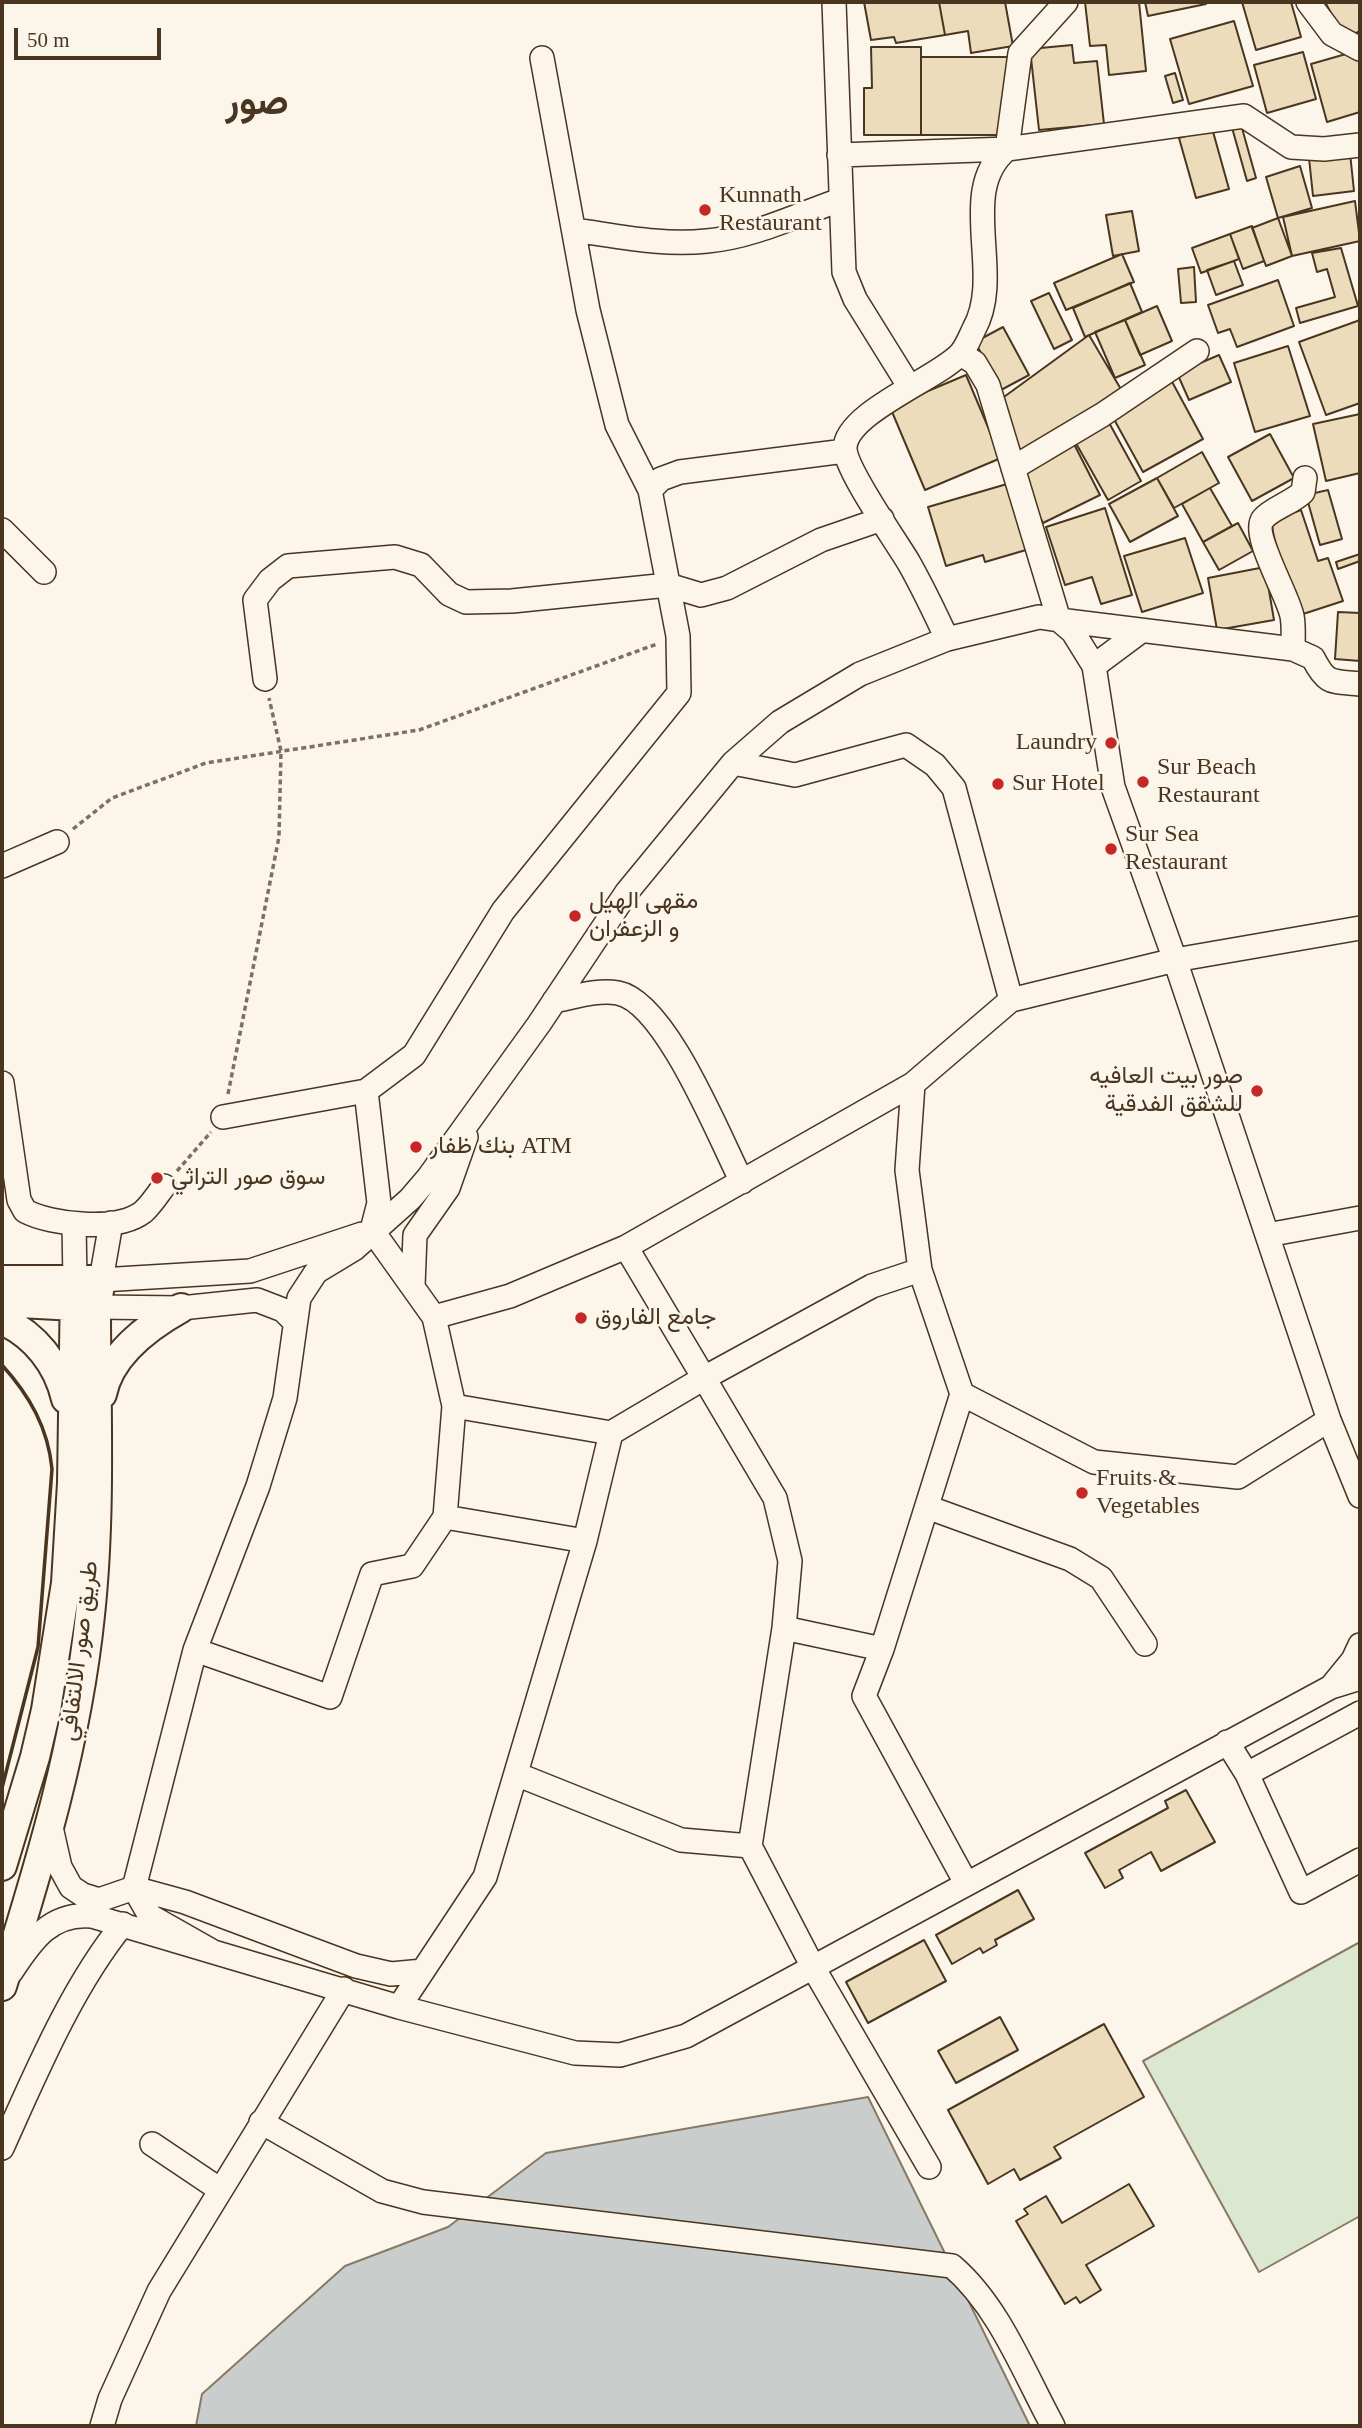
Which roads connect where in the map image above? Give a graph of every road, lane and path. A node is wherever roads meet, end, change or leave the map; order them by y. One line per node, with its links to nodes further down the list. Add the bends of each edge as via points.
1 (834, 2): 8 (street)
2 (1066, 2): 7 (street, via 1020,53)
3 (1308, 2): 4 (street, via 1332,34)
4 (1360, 49)
5 (542, 58): 10 (street)
6 (1360, 145): 7 (street, via 1291,147 1244,116)
7 (1007, 149): 8 (street); 12 (street, via 994,160 983,182 986,292 980,320)
8 (839, 155): 9 (street)
9 (840, 200): 10 (street, via 745,234 708,241 661,243); 13 (street, via 844,272 855,299)
10 (574, 230): 17 (street, via 617,425)
11 (1196, 351): 15 (street)
12 (961, 354): 13 (street); 15 (street, via 975,363 988,385)
13 (909, 386): 14 (street, via 861,421 847,437)
14 (845, 451): 17 (street, via 680,472 661,479); 18 (street)
15 (1013, 468): 22 (street)
16 (1305, 478): 26 (street, via 1303,492 1263,519 1258,530 1292,616)
17 (650, 490): 21 (street)
18 (882, 519): 21 (street, via 821,540 727,588 701,595); 25 (street)
19 (2, 530): 20 (street)
20 (44, 572)
21 (668, 585): 24 (street); 28 (street, via 466,602 449,594 421,565 394,557 288,566 255,600)
22 (1059, 620): 23 (street); 25 (street, via 1039,617); 27 (street, via 1073,632)
23 (1141, 631): 26 (street); 27 (street)
24 (678, 636): 30 (path, via 419,730); 40 (street, via 679,693 503,911 414,1055)
25 (947, 639): 31 (street, via 860,674 780,722)
26 (1293, 649): 29 (street, via 1313,658 1322,677)
27 (1094, 666): 35 (street, via 1113,788)
28 (265, 679): 30 (path)
29 (1360, 684)
30 (281, 751): 32 (path, via 206,763 112,798); 42 (path, via 279,837)
31 (733, 763): 36 (street, via 795,775 906,745 935,765 954,788); 37 (street, via 627,892)
32 (57, 842): 33 (street)
33 (2, 866)
34 (1360, 928): 35 (street)
35 (1175, 960): 36 (street); 49 (street)
36 (1011, 1000): 39 (street)
37 (554, 1001): 41 (street); 43 (street, via 619,993 641,1004 661,1025)
38 (2, 1083): 47 (street, via 19,1200 25,1211)
39 (913, 1084): 43 (street); 51 (street, via 907,1170)
40 (366, 1091): 42 (street); 48 (street, via 379,1203)
41 (476, 1111): 48 (street, via 410,1199); 53 (street, via 448,1188 415,1235)
42 (223, 1117): 44 (path)
43 (742, 1182): 50 (street)
44 (164, 1186): 46 (street, via 142,1213)
45 (1360, 1218): 49 (street)
46 (110, 1223): 47 (street); 54 (street)
47 (74, 1224): 54 (street)
48 (372, 1230): 53 (street); 54 (street, via 250,1271); 59 (street, via 354,1249 310,1279 299,1298)
49 (1267, 1235): 64 (street)
50 (626, 1247): 57 (street, via 510,1296); 60 (street)
51 (920, 1270): 60 (street, via 873,1286); 61 (street)
52 (2, 1280): 54 (main road)
53 (413, 1286): 57 (street)
54 (87, 1294): 55 (main road); 56 (street); 63 (main road, طريق صور الالتفافي)
55 (2, 1302)
56 (181, 1308): 59 (street, via 257,1300 283,1310); 63 (main road, via 151,1326 116,1362)
57 (434, 1318): 62 (street)
58 (2, 1320): 63 (main road, via 35,1343 57,1368)
59 (295, 1322): 74 (street, via 285,1398 258,1486)
60 (704, 1378): 65 (street); 70 (street, via 775,1497 790,1561)
61 (962, 1394): 64 (street, via 1094,1462 1238,1477); 67 (street)
62 (454, 1406): 65 (street); 68 (street)
63 (84, 1420): 81 (main road, طريق صور الالتفافي, via 90,1613 79,1696); 84 (main road, طريق صور الالتفافي, via 72,1483 60,1622 35,1757)
64 (1329, 1420): 66 (street)
65 (611, 1433): 69 (street)
66 (1360, 1496)
67 (927, 1507): 71 (street, via 1070,1559 1101,1578); 73 (street)
68 (445, 1517): 69 (street); 74 (street, via 412,1566 372,1574 330,1697)
69 (585, 1541): 79 (street)
70 (784, 1628): 73 (street); 82 (street)
71 (1146, 1644)
72 (1360, 1646): 76 (street)
73 (882, 1649): 85 (street, via 864,1696)
74 (195, 1650): 86 (street)
75 (1360, 1678): 76 (street)
76 (1331, 1686): 78 (street)
77 (1360, 1713): 80 (street)
78 (1227, 1742): 80 (street); 85 (street)
79 (516, 1774): 82 (street, via 681,1840); 90 (street, via 485,1877)
80 (1247, 1774): 83 (street, via 1301,1892)
81 (51, 1827): 86 (street, via 60,1867 71,1886 99,1900); 91 (main road, طريق صور الالتفافي)
82 (750, 1846): 89 (street)
83 (1360, 1860)
84 (2, 1866)
85 (967, 1883): 89 (street)
86 (134, 1888): 88 (street, via 150,1916); 90 (street, via 185,1902 356,1966 391,1974)
87 (123, 1924): 88 (street); 91 (street, via 72,1914 57,1920 26,1950); 96 (street, via 41,2060)
88 (210, 1950): 92 (street)
89 (814, 1969): 93 (street, via 686,2036 620,2055 575,2053); 97 (street)
90 (423, 1971): 93 (street)
91 (2, 1986)
92 (344, 1989): 93 (street); 94 (street)
93 (399, 2007)
94 (261, 2122): 98 (street); 100 (street, via 382,2191 423,2202 952,2266 966,2278 1001,2329)
95 (152, 2144): 98 (street)
96 (2, 2148)
97 (929, 2167)
98 (219, 2189): 99 (street, via 159,2291)
99 (102, 2426)
100 (1053, 2426)

